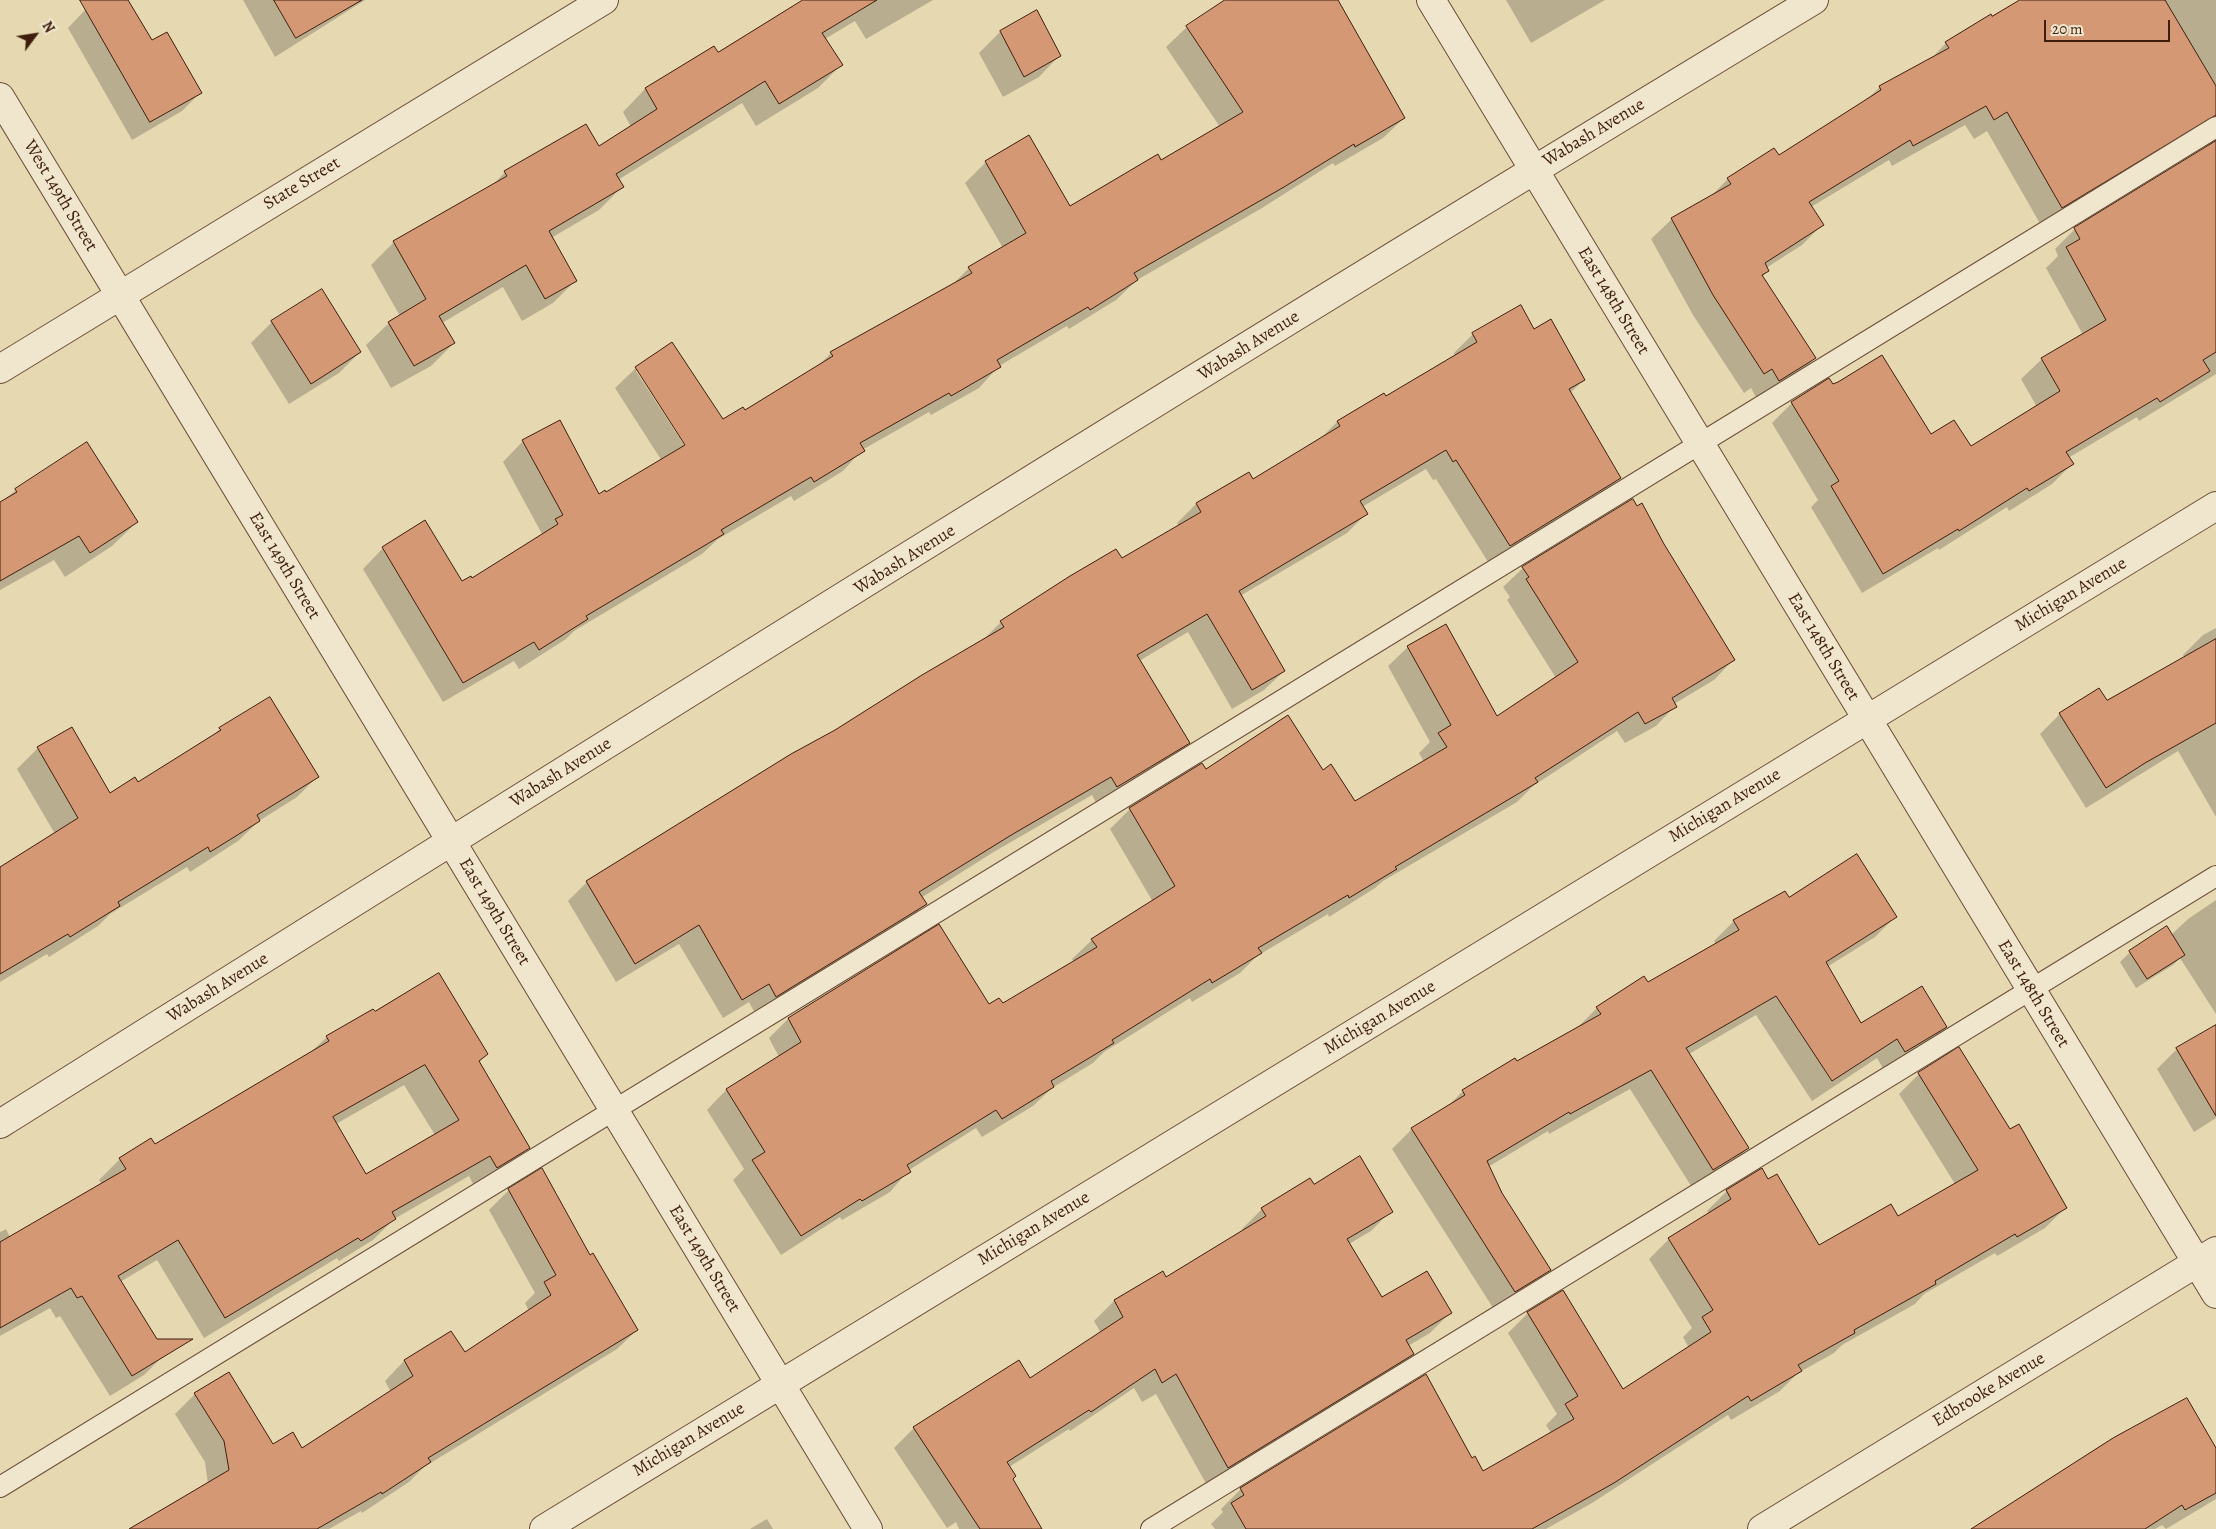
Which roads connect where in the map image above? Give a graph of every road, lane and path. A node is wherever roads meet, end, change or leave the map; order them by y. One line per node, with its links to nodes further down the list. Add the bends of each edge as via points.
1 (604, 0): 7 (street, State Street)
2 (1431, 0): 6 (street, East 148th Street)
3 (1814, 0): 6 (street, Wabash Avenue)
4 (0, 97): 7 (street, West 149th Street)
5 (2216, 127): 9 (lane)
6 (1535, 169): 9 (street, East 148th Street); 12 (street, Wabash Avenue)
7 (121, 295): 8 (street, State Street); 12 (street, East 149th Street)
8 (0, 369)
9 (1699, 444): 11 (street, East 148th Street); 15 (lane)
10 (2216, 506): 11 (street, Michigan Avenue)
11 (1867, 720): 14 (street, East 148th Street); 19 (street, Michigan Avenue)
12 (451, 841): 15 (street, East 149th Street); 16 (street, Wabash Avenue)
13 (2216, 876): 14 (lane)
14 (2030, 990): 17 (street, East 148th Street); 23 (lane)
15 (614, 1110): 19 (street, East 149th Street); 20 (lane)
16 (0, 1124)
17 (2207, 1257): 18 (street, East 148th Street); 24 (street, Edbrooke Avenue)
18 (2216, 1294)
19 (780, 1384): 21 (street, Michigan Avenue); 22 (street, East 149th Street)
20 (0, 1486)
21 (544, 1529)
22 (868, 1529)
23 (1151, 1529)
24 (1762, 1529)

